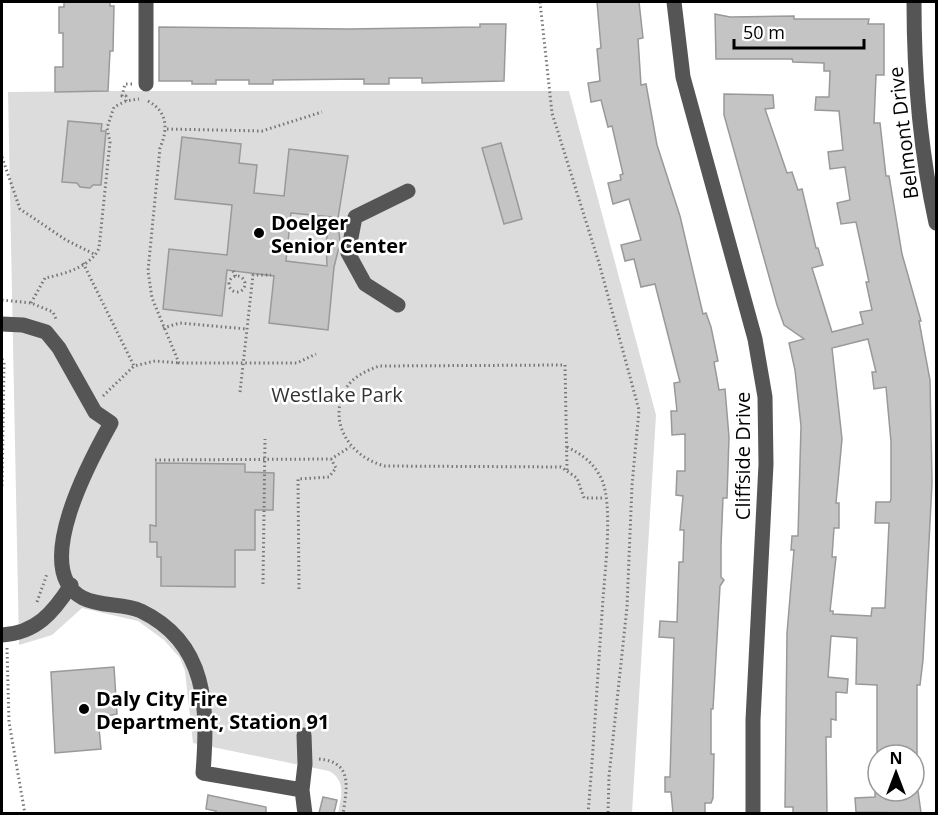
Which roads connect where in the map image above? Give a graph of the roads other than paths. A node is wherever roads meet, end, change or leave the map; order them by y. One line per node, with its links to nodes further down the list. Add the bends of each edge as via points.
1 (146, 2): 4 (street)
2 (674, 2): 14 (street, Cliffside Drive, via 683,77 754,339 765,397)
3 (914, 2): 6 (street, Belmont Drive, via 916,93)
4 (146, 84)
5 (408, 191): 7 (street, via 355,218 348,253 365,284)
6 (936, 223)
7 (398, 305)
8 (2, 324): 9 (street, via 46,332 95,412 111,423 82,474 66,528 63,572)
9 (71, 585): 10 (street, via 55,611 36,626); 12 (street, via 81,597 139,610 166,626 189,652 203,697 203,773)
10 (4, 635)
11 (304, 735): 12 (street)
12 (302, 790): 13 (street)
13 (305, 813)
14 (753, 813)

